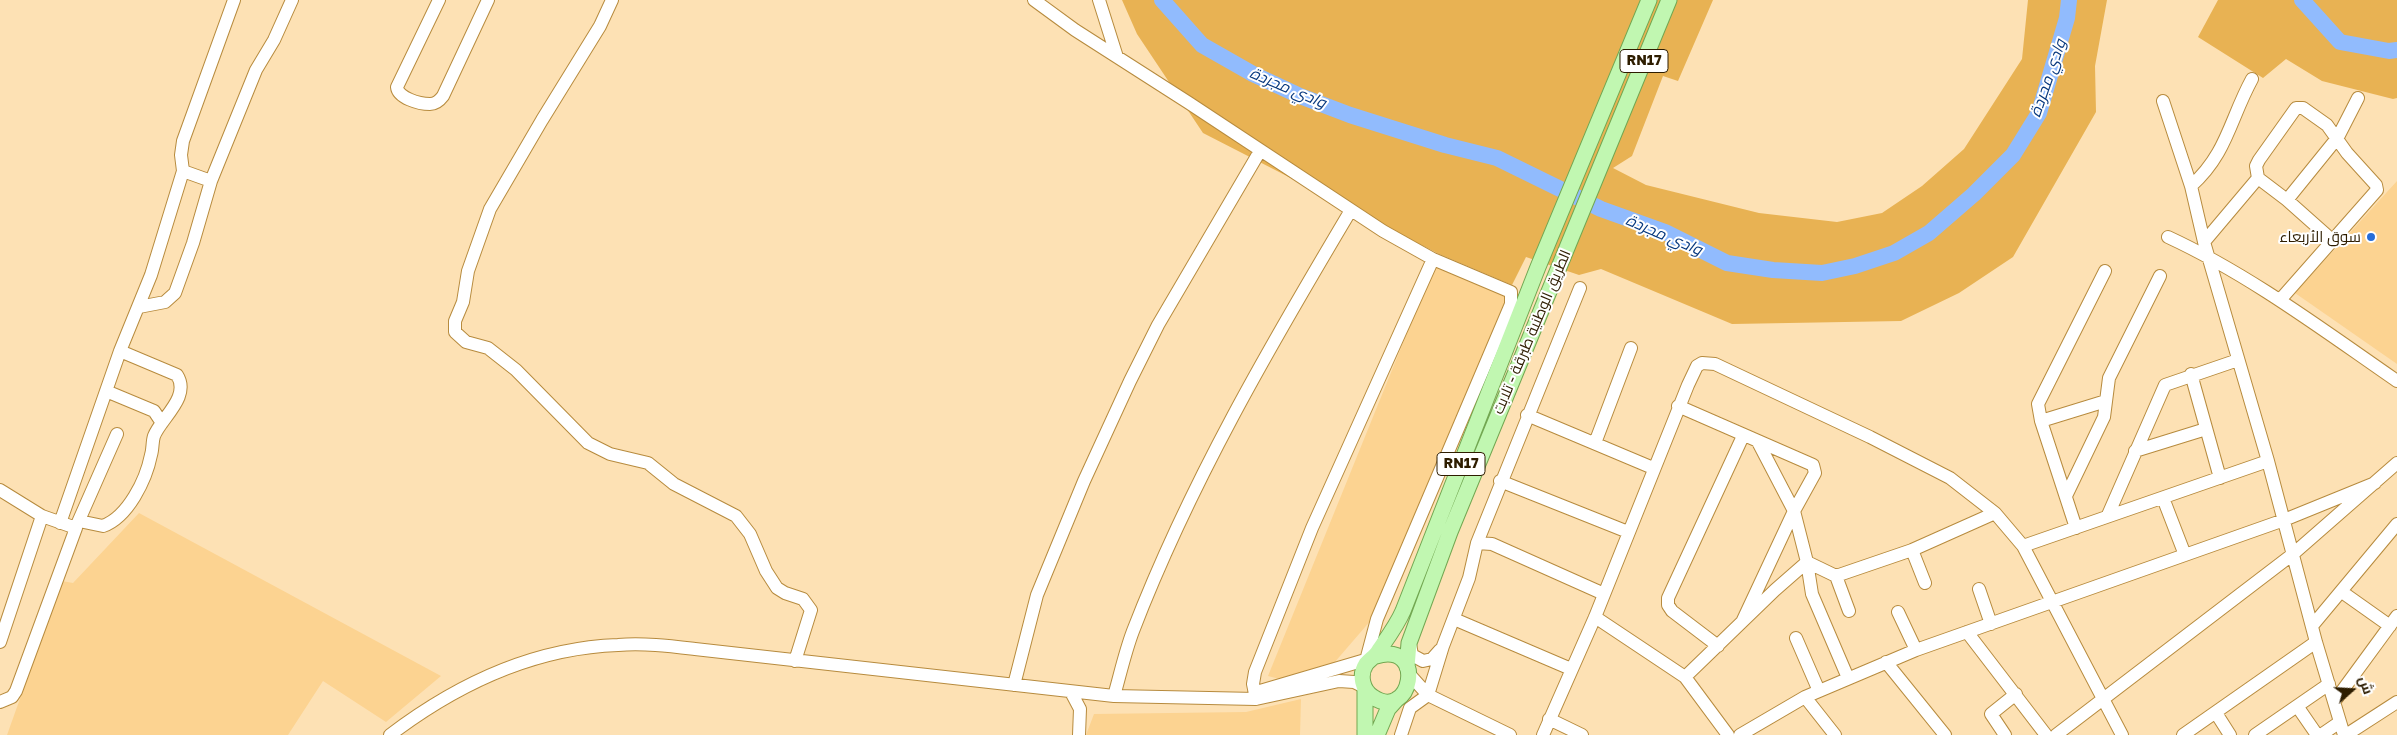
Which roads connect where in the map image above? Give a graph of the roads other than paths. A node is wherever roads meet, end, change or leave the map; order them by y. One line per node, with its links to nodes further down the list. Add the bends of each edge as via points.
1 (234, 0): 16 (street, via 183,141)
2 (292, 0): 18 (street, via 256,70)
3 (439, 0): 4 (street, via 397,86 403,97 430,104 443,96)
4 (488, 0)
5 (612, 0): 98 (street, via 600,26 490,209 468,271 455,332 466,342 488,348 516,370 588,443 610,454 648,463 669,482 736,516 750,534 777,588 802,599 811,610)
6 (1034, 0): 10 (street)
7 (1099, 0): 10 (street)
8 (1649, 0): 91 (main road, الطريق الوطنية طبرقة - تلابت / RN17, via 1538,267 1403,611)
9 (1669, 0): 94 (main road, الطريق الوطنية طبرقة - تلابت / RN17, via 1497,413)
10 (1117, 57): 15 (street)
11 (2252, 79): 19 (street, via 2221,150 2209,169)
12 (2358, 98): 14 (street)
13 (2163, 101): 19 (street)
14 (2338, 137): 17 (street, via 2327,125 2298,106 2259,160 2256,166); 20 (street); 23 (street, via 2377,190)
15 (1260, 151): 21 (street); 106 (street, via 1167,309 1130,381 1037,595)
16 (184, 171): 18 (street); 31 (street)
17 (2258, 178): 20 (street); 24 (street)
18 (211, 181): 31 (street, via 173,296 165,302)
19 (2191, 186): 24 (street)
20 (2286, 200): 23 (street)
21 (1351, 210): 26 (street); 111 (street, via 1242,399 1194,494 1133,632)
22 (2168, 237): 25 (street)
23 (2332, 240): 30 (street)
24 (2204, 242): 25 (street)
25 (2208, 255): 30 (street); 34 (street)
26 (1432, 259): 83 (street, via 1510,290 1511,304); 112 (street, via 1312,528 1255,672)
27 (2105, 272): 41 (street, via 2040,397)
28 (2160, 276): 38 (street, via 2109,378)
29 (1580, 288): 40 (street)
30 (2280, 300): 36 (street)
31 (139, 307): 33 (street)
32 (1631, 348): 47 (street)
33 (120, 351): 37 (street); 42 (street, via 173,373 179,379 179,396)
34 (2238, 360): 35 (street); 49 (street)
35 (2191, 374): 43 (street); 48 (street, via 2165,385)
36 (2397, 381)
37 (106, 391): 42 (street, via 154,411); 63 (street)
38 (2106, 401): 41 (street); 56 (street, via 2104,417)
39 (1678, 406): 45 (street); 51 (street); 59 (street, via 1697,366 1702,362 1715,364 1870,436 1950,478)
40 (1527, 415): 47 (street); 53 (street)
41 (2041, 421): 56 (street)
42 (162, 423): 65 (street, via 154,436 140,485 124,511 103,526)
43 (2206, 429): 48 (street); 52 (street)
44 (117, 434): 65 (street)
45 (1743, 436): 46 (street); 96 (street, via 1668,598 1672,611)
46 (1758, 442): 58 (street); 58 (street, via 1815,468)
47 (1596, 443): 51 (street)
48 (2134, 451): 60 (street)
49 (2268, 461): 52 (street); 62 (street)
50 (2397, 463): 54 (street)
51 (1654, 468): 67 (street)
52 (2220, 478): 57 (street)
53 (1500, 481): 67 (street); 68 (street)
54 (2375, 484): 62 (street); 71 (street)
55 (1, 492): 61 (street)
56 (2066, 496): 66 (street)
57 (2163, 498): 60 (street); 72 (street)
58 (1794, 511): 73 (street); 85 (street)
59 (1995, 513): 69 (street); 70 (street)
60 (2108, 515): 66 (street)
61 (42, 516): 63 (street); 92 (street)
62 (2284, 520): 71 (street); 72 (street)
63 (60, 522): 65 (street)
64 (2397, 524): 77 (street)
65 (77, 525): 117 (street, via 16,691 12,697)
66 (2076, 528): 69 (street)
67 (1628, 532): 78 (street)
68 (1477, 543): 78 (street, via 1492,544); 84 (street)
69 (2023, 546): 79 (street)
70 (1912, 550): 74 (street); 75 (street)
71 (2293, 554): 88 (street); 116 (street)
72 (2184, 555): 79 (street)
73 (1807, 562): 74 (street); 85 (street); 104 (street, via 1812,594)
74 (1836, 576): 80 (street)
75 (1926, 583)
76 (1979, 589): 87 (street)
77 (2342, 592): 86 (street); 88 (street)
78 (1604, 594): 82 (street)
79 (2054, 602): 87 (street); 116 (street)
80 (1849, 611)
81 (1898, 612): 97 (street)
82 (1595, 616): 102 (street); 103 (street)
83 (1377, 619): 91 (street); 99 (street)
84 (1454, 619): 95 (street); 102 (street)
85 (1743, 620): 96 (street)
86 (2394, 621): 118 (street)
87 (1991, 624): 89 (street)
88 (2312, 626): 93 (street)
89 (1967, 632): 97 (street); 110 (street)
90 (1796, 638): 108 (street)
91 (1386, 641): 99 (main road, الطريق الوطنية طبرقة - تلابت / RN17); 101 (street)
92 (0, 642)
93 (2316, 642): 105 (street); 121 (street)
94 (1409, 643): 95 (street, via 1412,655 1423,661 1432,659); 101 (main road, الطريق الوطنية طبرقة - تلابت / RN17)
95 (1442, 646): 113 (street)
96 (1718, 646): 103 (street)
97 (1916, 650): 100 (street)
98 (795, 661): 106 (street); 125 (street, via 645,644 574,650 547,655 474,682 426,709)
99 (1369, 661): 101 (main road, via 1391,654); 107 (main road, via 1362,680); 112 (street)
100 (1886, 662): 104 (street); 136 (street)
101 (1405, 666): 113 (street); 114 (main road, RN17, via 1407,690)
102 (1571, 669): 123 (street)
103 (1685, 677): 133 (street)
104 (1848, 678): 108 (street)
105 (2329, 684): 118 (street); 120 (street)
106 (1014, 685): 109 (street)
107 (1364, 688): 112 (street, via 1354,682 1339,680); 114 (main road, via 1376,699 1390,701); 127 (main road)
108 (1819, 691): 115 (street)
109 (1071, 692): 111 (street); 126 (street, via 1080,709)
110 (2016, 694): 137 (street, via 1991,714); 138 (street)
111 (1114, 696): 112 (street, via 1233,699)
112 (1256, 696)
113 (1428, 696): 114 (street); 129 (street, via 1410,708); 130 (street)
114 (1399, 697): 122 (main road, RN17)
115 (1806, 697): 134 (street); 135 (street)
116 (2103, 698): 139 (street); 140 (street)
117 (0, 702)
118 (2334, 702): 124 (street)
119 (2397, 702): 146 (street)
120 (2297, 706): 143 (street); 144 (street)
121 (2216, 712): 141 (street); 142 (street)
122 (1383, 719): 128 (main road, RN17); 129 (street, via 1398,718)
123 (1549, 719): 131 (street); 132 (street)
124 (2340, 722): 145 (street); 146 (street)
125 (390, 735)
126 (1079, 735)
127 (1365, 735)
128 (1377, 735)
129 (1401, 735)
130 (1510, 735)
131 (1543, 735)
132 (1582, 735)
133 (1728, 735)
134 (1740, 735)
135 (1835, 735)
136 (1945, 735)
137 (2004, 735)
138 (2046, 735)
139 (2056, 735)
140 (2122, 735)
141 (2183, 735)
142 (2230, 735)
143 (2255, 735)
144 (2317, 735)
145 (2322, 735)
146 (2345, 735)

